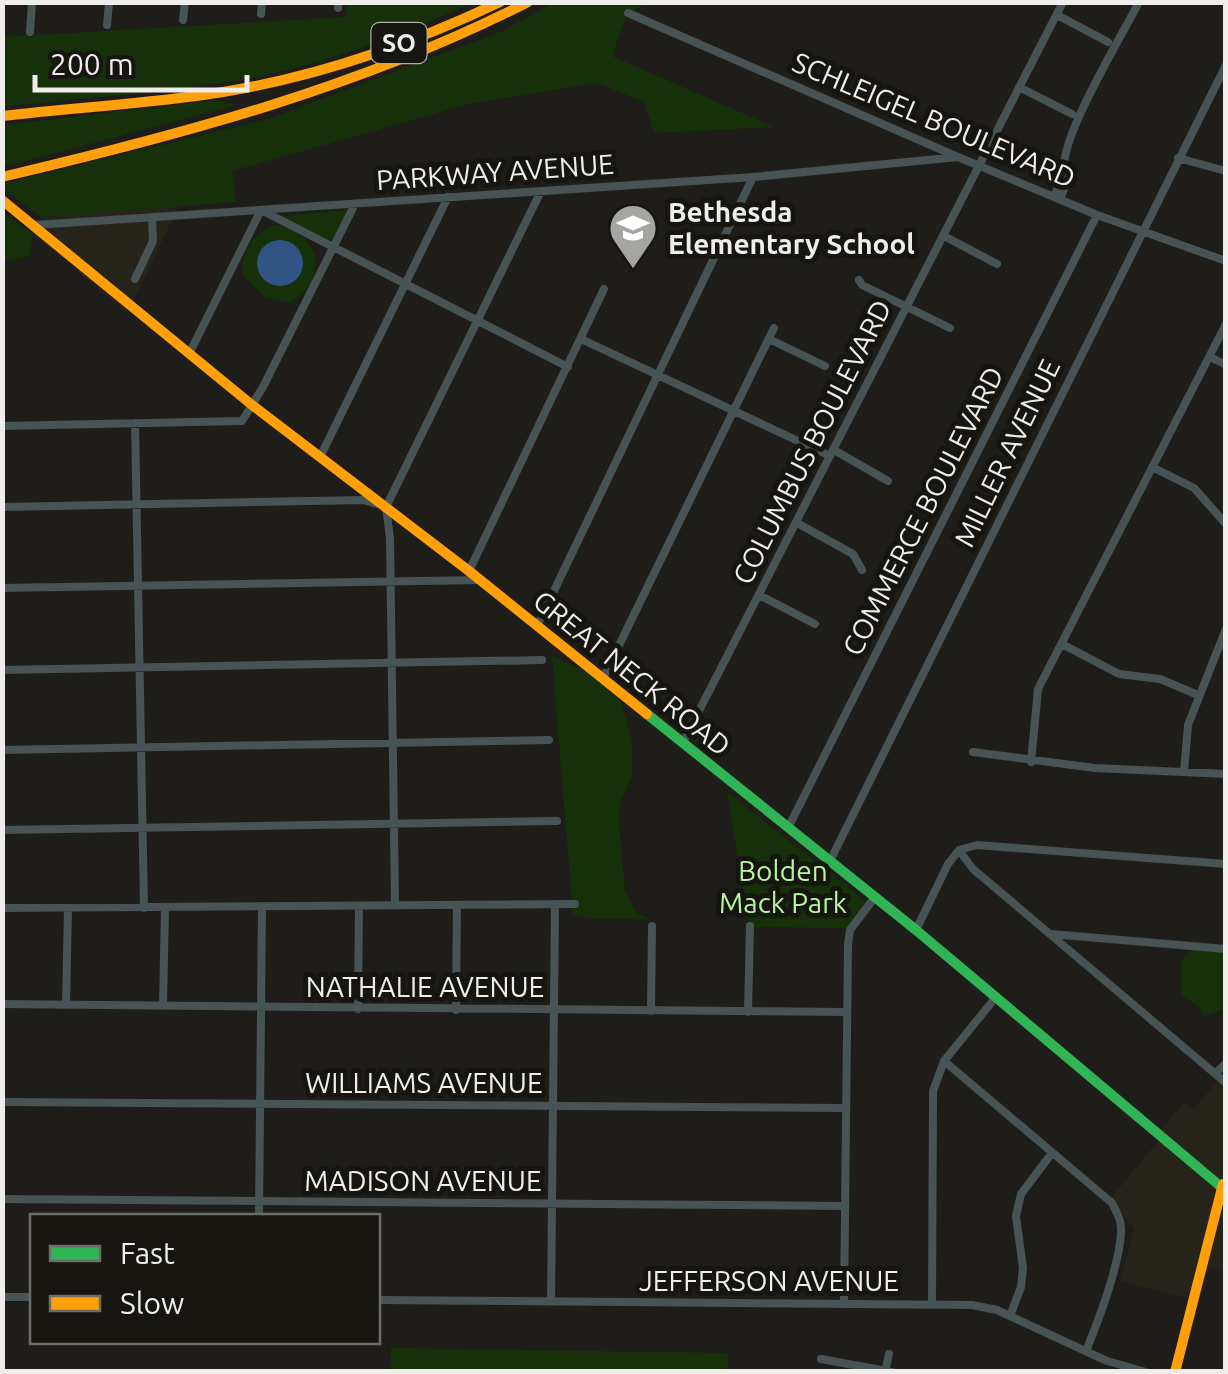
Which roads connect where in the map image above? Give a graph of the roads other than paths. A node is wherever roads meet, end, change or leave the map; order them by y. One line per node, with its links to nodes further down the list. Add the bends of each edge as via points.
1 (32, 2): 14 (street)
2 (109, 2): 13 (street)
3 (185, 2): 12 (street)
4 (262, 2): 10 (street)
5 (500, 2): 19 (main road, SO, via 359,57 259,85)
6 (528, 2): 24 (main road, SO, via 356,78)
7 (1063, 2): 11 (street, COLUMBUS BOULEVARD)
8 (1139, 2): 28 (street, via 1070,136)
9 (628, 13): 20 (street, SCHLEIGEL BOULEVARD)
10 (261, 14)
11 (1056, 15): 15 (street); 17 (street, COLUMBUS BOULEVARD)
12 (184, 20)
13 (106, 24)
14 (30, 32)
15 (1108, 42)
16 (1226, 65): 21 (street, MILLER AVENUE)
17 (1020, 87): 18 (street); 22 (street, COLUMBUS BOULEVARD)
18 (1072, 114)
19 (2, 116)
20 (958, 158): 22 (street, SCHLEIGEL BOULEVARD); 25 (street, PARKWAY AVENUE)
21 (1178, 158): 23 (street); 35 (street, MILLER AVENUE)
22 (980, 165): 28 (street, SCHLEIGEL BOULEVARD); 36 (street, COLUMBUS BOULEVARD)
23 (1226, 172)
24 (2, 177)
25 (753, 177): 26 (street, PARKWAY AVENUE); 56 (street)
26 (540, 191): 27 (street, PARKWAY AVENUE); 45 (street)
27 (448, 198): 30 (street, PARKWAY AVENUE); 42 (street)
28 (1057, 198): 32 (street, SCHLEIGEL BOULEVARD)
29 (4, 201): 34 (main road, GREAT NECK ROAD)
30 (355, 204): 31 (street, PARKWAY AVENUE); 37 (street)
31 (261, 210): 33 (street, PARKWAY AVENUE); 37 (street); 51 (street)
32 (1097, 215): 35 (street, SCHLEIGEL BOULEVARD); 99 (street, COMMERCE BOULEVARD)
33 (152, 218): 34 (street, PARKWAY AVENUE); 40 (street, via 153,241)
34 (35, 225): 51 (main road, GREAT NECK ROAD)
35 (1141, 231): 38 (street, SCHLEIGEL BOULEVARD); 102 (street, MILLER AVENUE)
36 (944, 236): 39 (street); 44 (street, COLUMBUS BOULEVARD)
37 (334, 248): 42 (street); 57 (street)
38 (1226, 261)
39 (997, 264)
40 (136, 279)
41 (858, 280): 44 (street)
42 (405, 284): 45 (street); 62 (street)
43 (604, 290): 49 (street)
44 (908, 307): 48 (street); 61 (street, COLUMBUS BOULEVARD)
45 (478, 320): 55 (street); 66 (street)
46 (1226, 324): 52 (street)
47 (774, 328): 50 (street)
48 (950, 328)
49 (582, 339): 55 (street); 56 (street)
50 (768, 339): 54 (street); 58 (street)
51 (189, 354): 57 (main road, GREAT NECK ROAD)
52 (1210, 357): 53 (street); 63 (street)
53 (1226, 365)
54 (825, 366)
55 (568, 367): 71 (street)
56 (659, 376): 58 (street); 78 (street)
57 (252, 405): 59 (street, via 242,421); 62 (main road, GREAT NECK ROAD)
58 (733, 410): 61 (street); 85 (street)
59 (135, 423): 60 (street); 65 (street)
60 (2, 426)
61 (832, 453): 64 (street); 68 (street, COLUMBUS BOULEVARD)
62 (320, 455): 66 (main road, GREAT NECK ROAD)
63 (1154, 468): 69 (street, via 1194,488); 80 (street)
64 (888, 480)
65 (136, 504): 66 (street, via 363,500); 67 (street); 74 (street)
66 (386, 506): 71 (main road, GREAT NECK ROAD); 73 (street)
67 (2, 507)
68 (797, 523): 70 (street, via 853,554); 76 (street, COLUMBUS BOULEVARD)
69 (1226, 524)
70 (862, 570)
71 (469, 571): 72 (main road, GREAT NECK ROAD)
72 (479, 580): 73 (street); 78 (main road, GREAT NECK ROAD)
73 (390, 582): 74 (street); 82 (street)
74 (138, 586): 75 (street); 83 (street)
75 (2, 588)
76 (759, 596): 77 (street); 88 (street, COLUMBUS BOULEVARD)
77 (816, 624)
78 (538, 626): 85 (main road, GREAT NECK ROAD)
79 (1226, 629): 86 (street)
80 (1062, 644): 86 (street, via 1118,674 1160,678); 93 (street, via 1038,689)
81 (542, 660): 82 (street)
82 (391, 662): 83 (street); 89 (street)
83 (140, 667): 84 (street); 90 (street)
84 (2, 670)
85 (602, 678): 88 (main road, GREAT NECK ROAD)
86 (1198, 696): 94 (street)
87 (549, 740): 89 (street)
88 (683, 742): 99 (main road, GREAT NECK ROAD)
89 (392, 744): 90 (street); 97 (street)
90 (141, 747): 91 (street); 98 (street)
91 (2, 750)
92 (973, 752): 93 (street)
93 (1031, 762): 94 (street)
94 (1184, 772): 95 (street)
95 (1226, 774)
96 (557, 821): 97 (street)
97 (394, 824): 98 (street); 108 (street)
98 (142, 828): 100 (street); 112 (street)
99 (788, 828): 102 (main road, GREAT NECK ROAD)
100 (2, 830)
101 (960, 850): 103 (street, via 998,844); 117 (street); 118 (street, via 973,869)
102 (830, 861): 104 (main road, GREAT NECK ROAD)
103 (1226, 864)
104 (874, 897): 117 (main road, GREAT NECK ROAD); 130 (street, via 850,930)
105 (555, 904): 106 (street); 107 (street); 127 (street)
106 (575, 904)
107 (457, 905): 108 (street); 126 (street)
108 (395, 906): 109 (street)
109 (359, 907): 114 (street); 125 (street)
110 (2, 908): 111 (street)
111 (68, 908): 112 (street); 122 (street)
112 (144, 908): 113 (street)
113 (165, 908): 114 (street); 123 (street)
114 (262, 908): 124 (street)
115 (652, 926): 128 (street)
116 (750, 926): 129 (street)
117 (916, 930): 120 (main road, GREAT NECK ROAD)
118 (1051, 934): 119 (street); 133 (street)
119 (1226, 949)
120 (996, 998): 131 (street); 140 (main road, GREAT NECK ROAD)
121 (2, 1004): 122 (street, NATHALIE AVENUE)
122 (66, 1005): 123 (street, NATHALIE AVENUE)
123 (164, 1006): 124 (street, NATHALIE AVENUE)
124 (260, 1008): 125 (street, NATHALIE AVENUE); 136 (street)
125 (358, 1009): 126 (street, NATHALIE AVENUE)
126 (456, 1010): 127 (street, NATHALIE AVENUE)
127 (554, 1010): 128 (street, NATHALIE AVENUE); 137 (street)
128 (651, 1011): 129 (street, NATHALIE AVENUE)
129 (748, 1012): 130 (street, NATHALIE AVENUE)
130 (846, 1012): 138 (street)
131 (944, 1061): 139 (street); 151 (street, via 933,1091)
132 (1226, 1063): 133 (street)
133 (1215, 1074): 134 (street)
134 (1226, 1083)
135 (2, 1102): 136 (street, WILLIAMS AVENUE)
136 (260, 1105): 137 (street, WILLIAMS AVENUE); 142 (street)
137 (552, 1107): 138 (street, WILLIAMS AVENUE); 143 (street)
138 (846, 1108): 144 (street)
139 (1052, 1153): 152 (street, via 1021,1194 1016,1216 1023,1268); 153 (street, via 1120,1216 1122,1233)
140 (1224, 1186): 158 (main road)
141 (2, 1199): 142 (street, MADISON AVENUE)
142 (259, 1202): 143 (street, MADISON AVENUE); 145 (street)
143 (552, 1204): 144 (street, MADISON AVENUE); 149 (street)
144 (844, 1206): 150 (street)
145 (259, 1214)
146 (2, 1297): 147 (street)
147 (30, 1297)
148 (380, 1300): 149 (street, JEFFERSON AVENUE)
149 (551, 1302): 150 (street, JEFFERSON AVENUE)
150 (844, 1304): 151 (street, JEFFERSON AVENUE)
151 (932, 1304): 152 (street, JEFFERSON AVENUE, via 985,1306)
152 (1010, 1316): 153 (street, JEFFERSON AVENUE)
153 (1086, 1351): 157 (street, JEFFERSON AVENUE)
154 (889, 1354): 156 (street)
155 (821, 1358): 156 (street)
156 (888, 1371)
157 (1146, 1372)
158 (1175, 1372)

